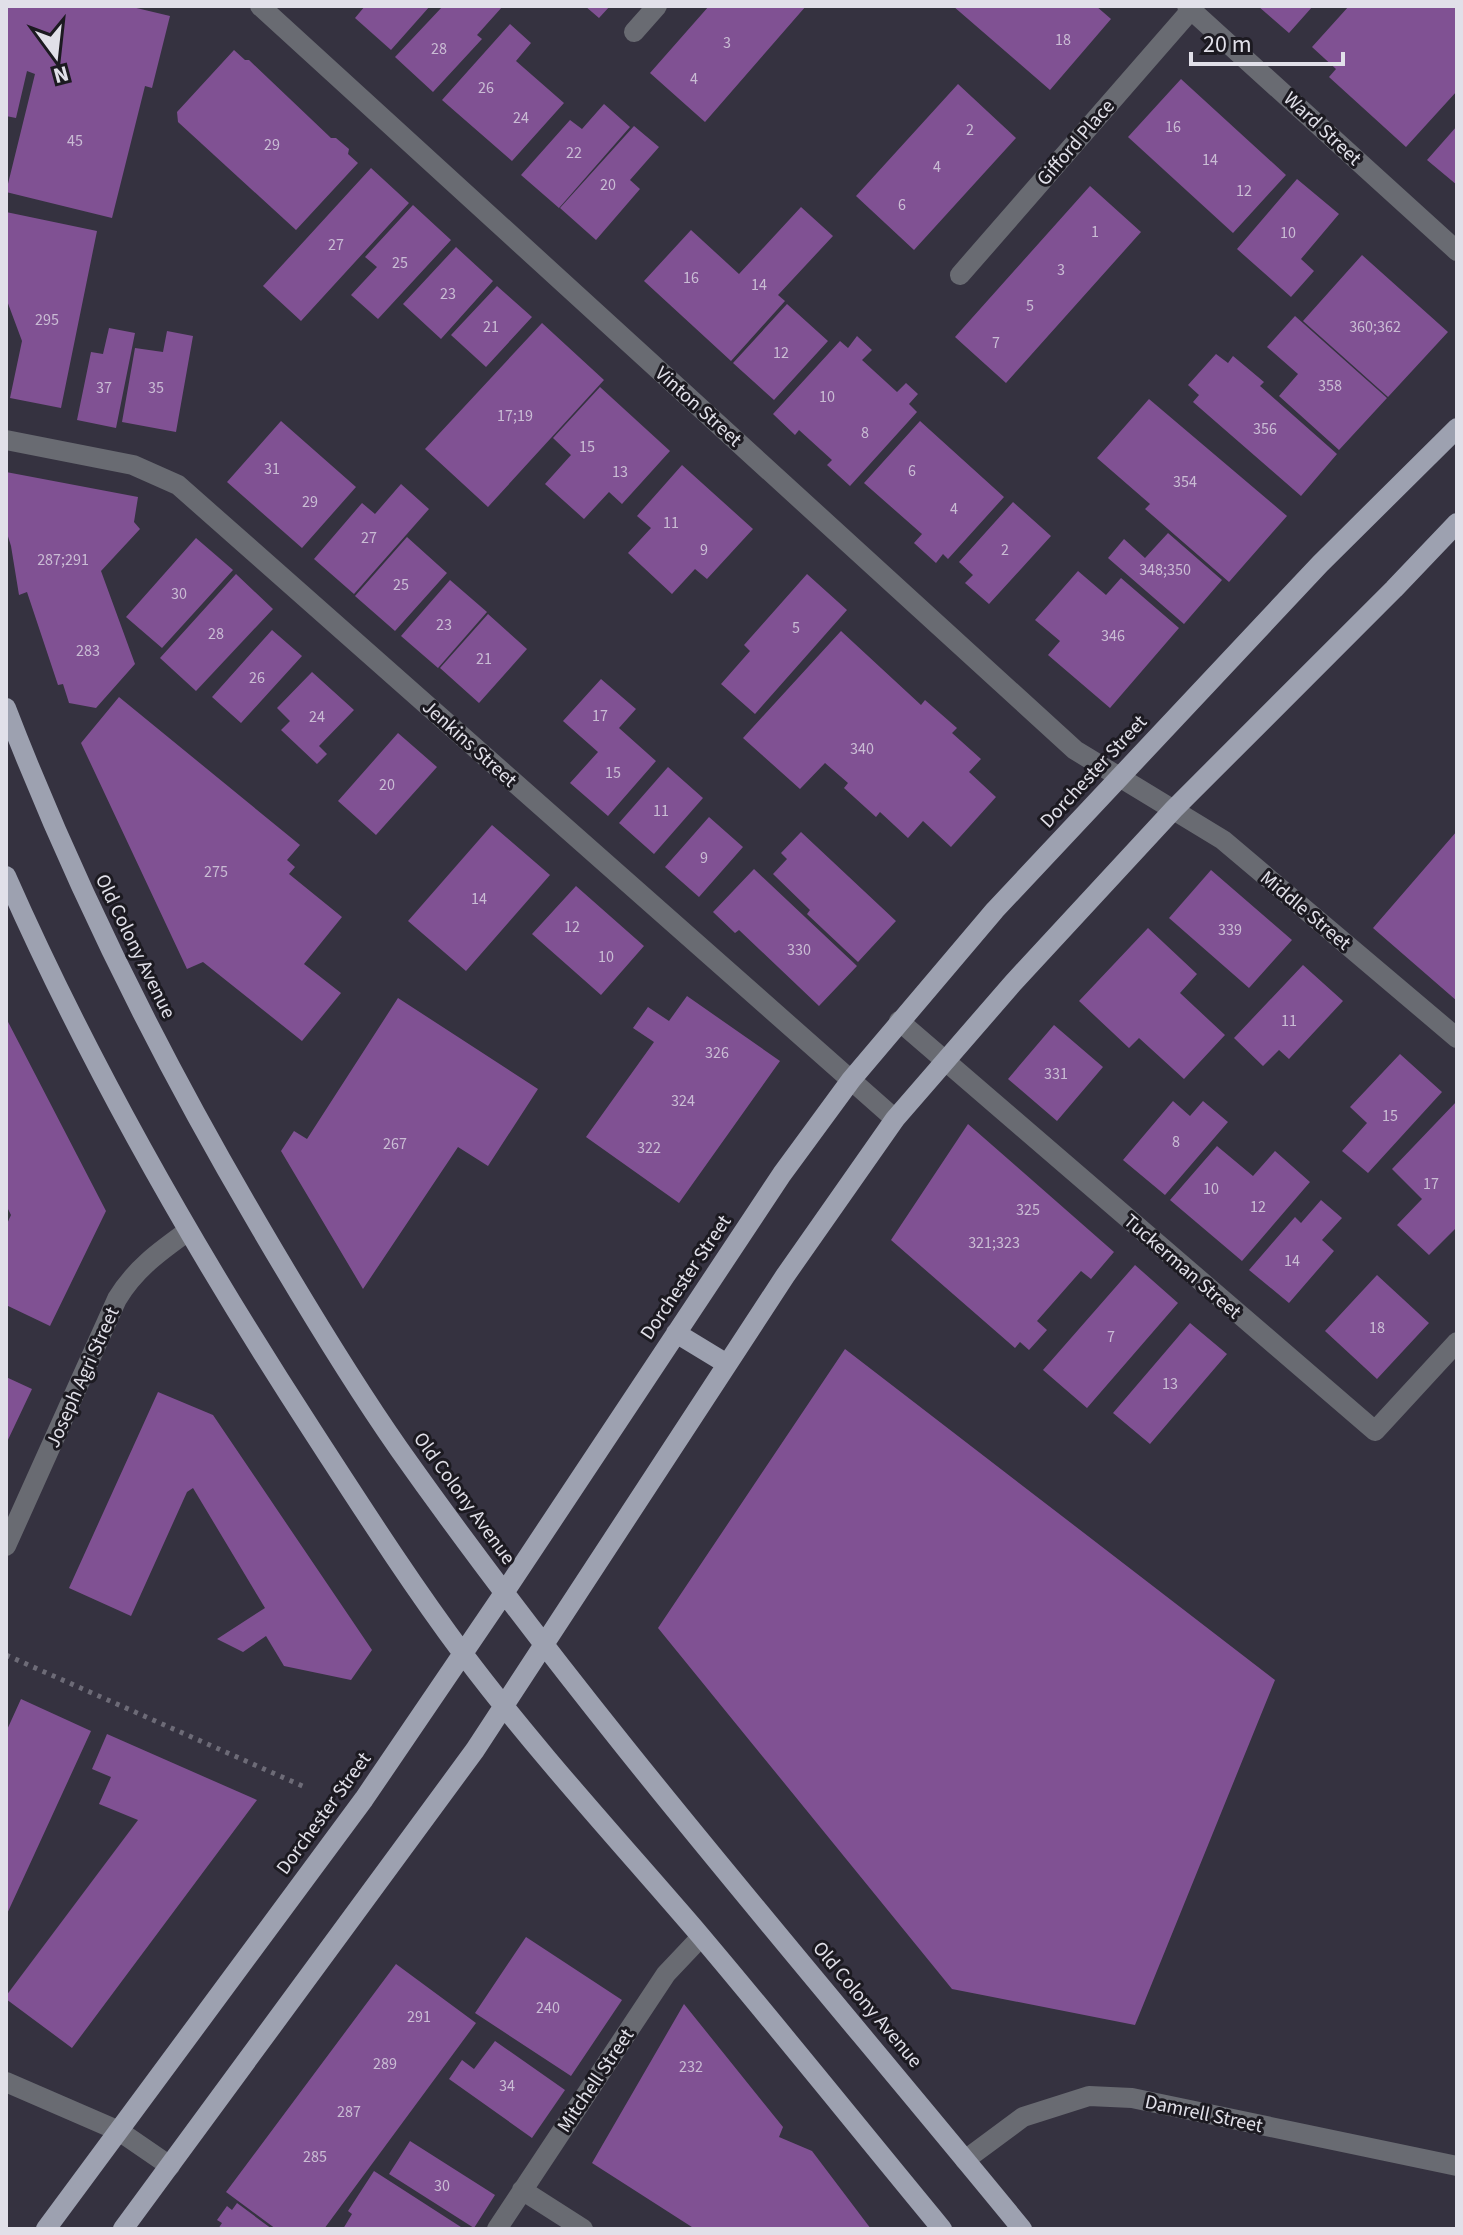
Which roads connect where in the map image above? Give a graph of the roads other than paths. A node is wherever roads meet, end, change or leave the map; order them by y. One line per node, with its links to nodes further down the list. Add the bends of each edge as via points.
1 (260, 6): 11 (street, Vinton Street, via 1075,750)
2 (657, 6): 4 (street)
3 (1189, 8): 5 (street, Ward Street); 6 (street, Gifford Place)
4 (634, 32)
5 (1457, 251)
6 (960, 275)
7 (1457, 428): 11 (main road, Dorchester Street, via 1320,564)
8 (6, 440): 18 (street, Jenkins Street, via 133,465 178,485)
9 (1457, 523): 13 (main road)
10 (6, 708): 25 (main road, Old Colony Avenue, via 80,888 197,1119 330,1346)
11 (1120, 778): 12 (street, Vinton Street); 15 (main road, Dorchester Street)
12 (1148, 794): 13 (street, Middle Street)
13 (1174, 809): 16 (street, Middle Street, via 1223,840); 17 (main road)
14 (6, 876): 20 (main road, via 96,1064)
15 (899, 1021): 17 (street, Tuckerman Street); 18 (main road, Dorchester Street)
16 (1457, 1038)
17 (945, 1059): 19 (main road); 22 (street, Tuckerman Street, via 1375,1431)
18 (851, 1080): 19 (street, Jenkins Street); 21 (main road, Dorchester Street)
19 (895, 1119): 23 (main road)
20 (188, 1231): 24 (street, Joseph Agri Street, via 143,1265 117,1299); 27 (main road, via 278,1379)
21 (676, 1333): 23 (main road); 25 (main road, Dorchester Street)
22 (1457, 1342)
23 (727, 1364): 26 (main road)
24 (6, 1546)
25 (504, 1593): 26 (main road, Old Colony Avenue); 27 (main road, Dorchester Street)
26 (543, 1646): 28 (main road); 32 (main road, Old Colony Avenue)
27 (463, 1654): 28 (main road); 31 (main road, Dorchester Street, via 364,1799)
28 (504, 1705): 29 (main road); 33 (main road)
29 (701, 1937): 35 (street, Mitchell Street, via 666,1974); 40 (main road)
30 (6, 2082): 31 (street)
31 (119, 2131): 33 (street); 36 (main road, Dorchester Street)
32 (965, 2160): 34 (street, Damrell Street, via 1023,2117 1089,2096 1132,2098); 41 (main road, Old Colony Avenue)
33 (170, 2166): 37 (main road)
34 (1457, 2166)
35 (522, 2190): 38 (street, Mitchell Street); 39 (street)
36 (46, 2229)
37 (123, 2229)
38 (497, 2229)
39 (583, 2229)
40 (942, 2229)
41 (1022, 2229)

